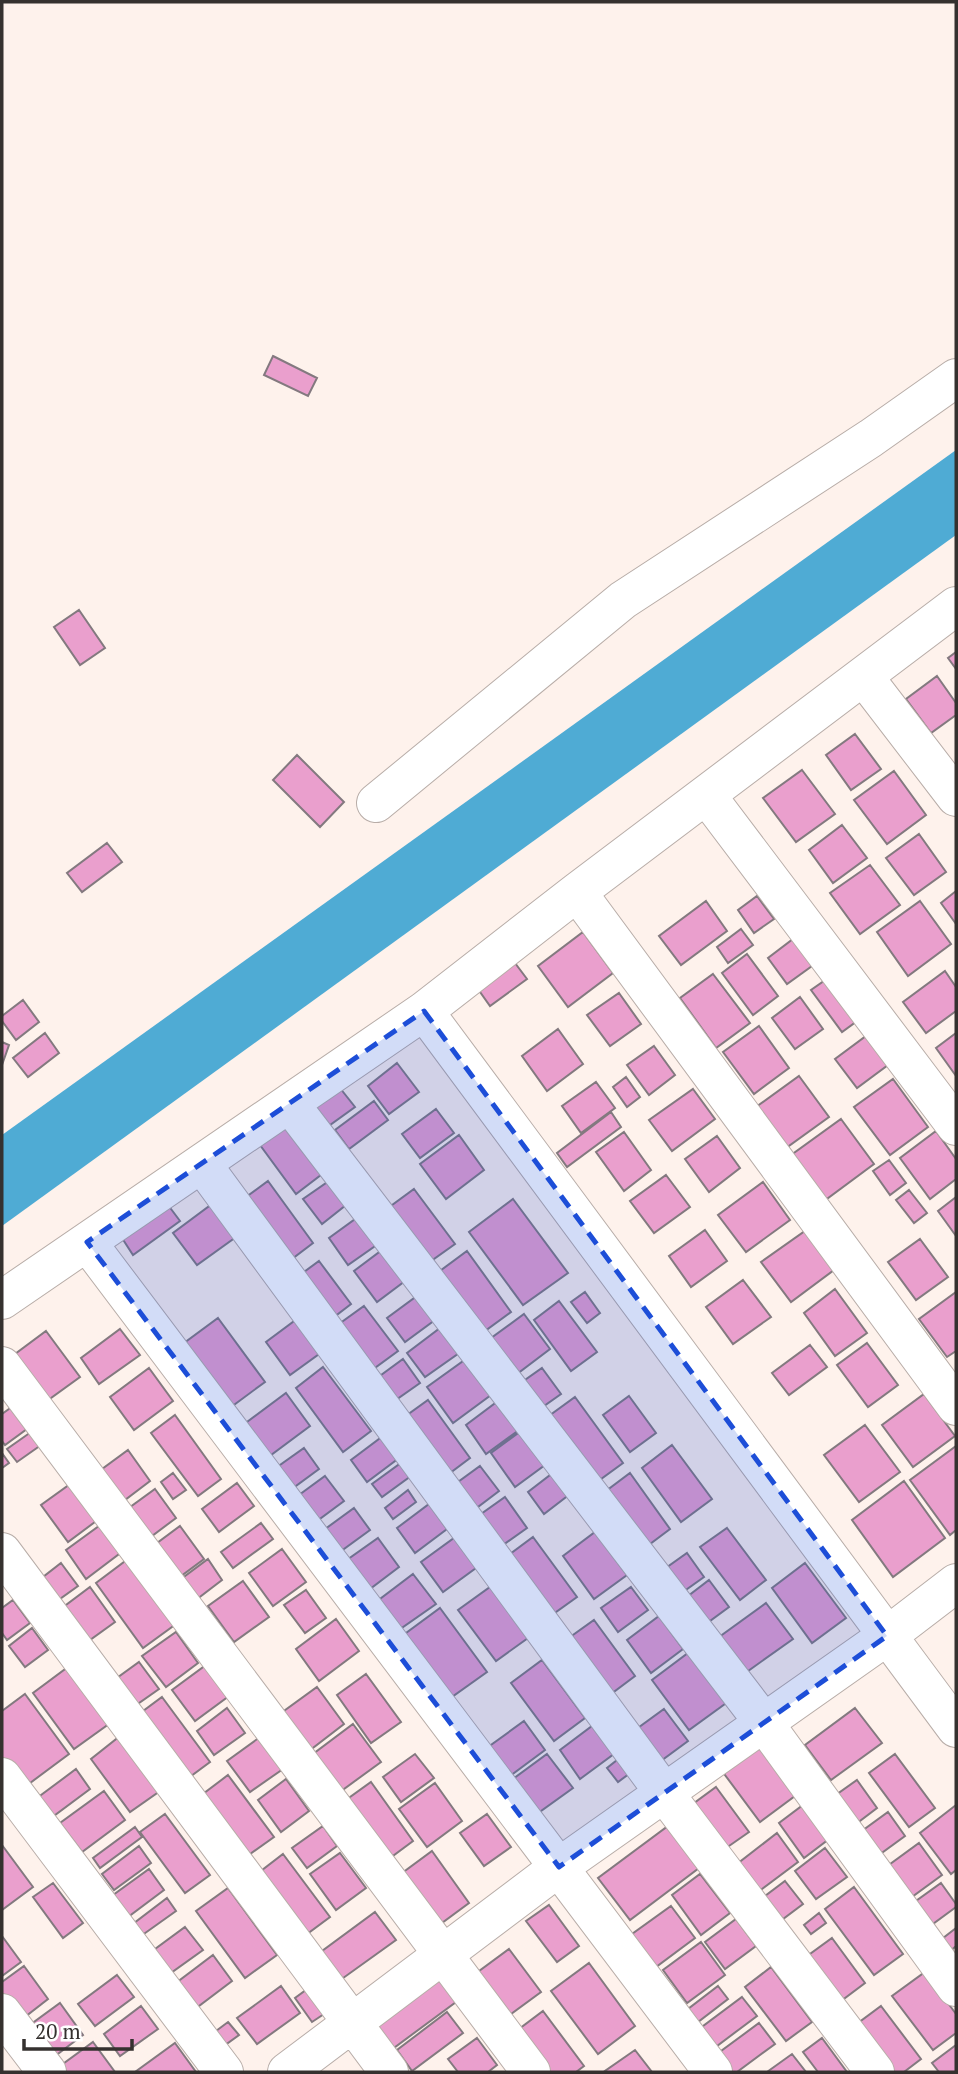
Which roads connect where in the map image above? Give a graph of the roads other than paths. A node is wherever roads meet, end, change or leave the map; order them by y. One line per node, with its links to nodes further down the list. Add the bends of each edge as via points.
1 (956, 378): 6 (street, via 623,600)
2 (956, 606): 3 (street)
3 (864, 677): 4 (street); 5 (street)
4 (707, 796): 7 (street); 10 (street)
5 (956, 797)
6 (376, 803)
7 (577, 891): 8 (street); 15 (street)
8 (424, 1011): 9 (street); 18 (street)
9 (290, 1104): 11 (street); 19 (street)
10 (956, 1126)
11 (202, 1164): 12 (street); 22 (street)
12 (87, 1242): 13 (street); 23 (street)
13 (2, 1300)
14 (2, 1366): 24 (street)
15 (956, 1406)
16 (2, 1552): 27 (street)
17 (956, 1583): 18 (street)
18 (887, 1636): 19 (street); 20 (street)
19 (764, 1723): 22 (street); 25 (street)
20 (956, 1728)
21 (2, 1777): 29 (street)
22 (665, 1794): 23 (street); 34 (street)
23 (559, 1867): 24 (street); 33 (street)
24 (443, 1954): 27 (street); 32 (street)
25 (956, 1987)
26 (2, 2013): 28 (street)
27 (352, 2023): 30 (street); 31 (street)
28 (47, 2072)
29 (224, 2072)
30 (287, 2072)
31 (389, 2072)
32 (531, 2072)
33 (713, 2072)
34 (875, 2072)

